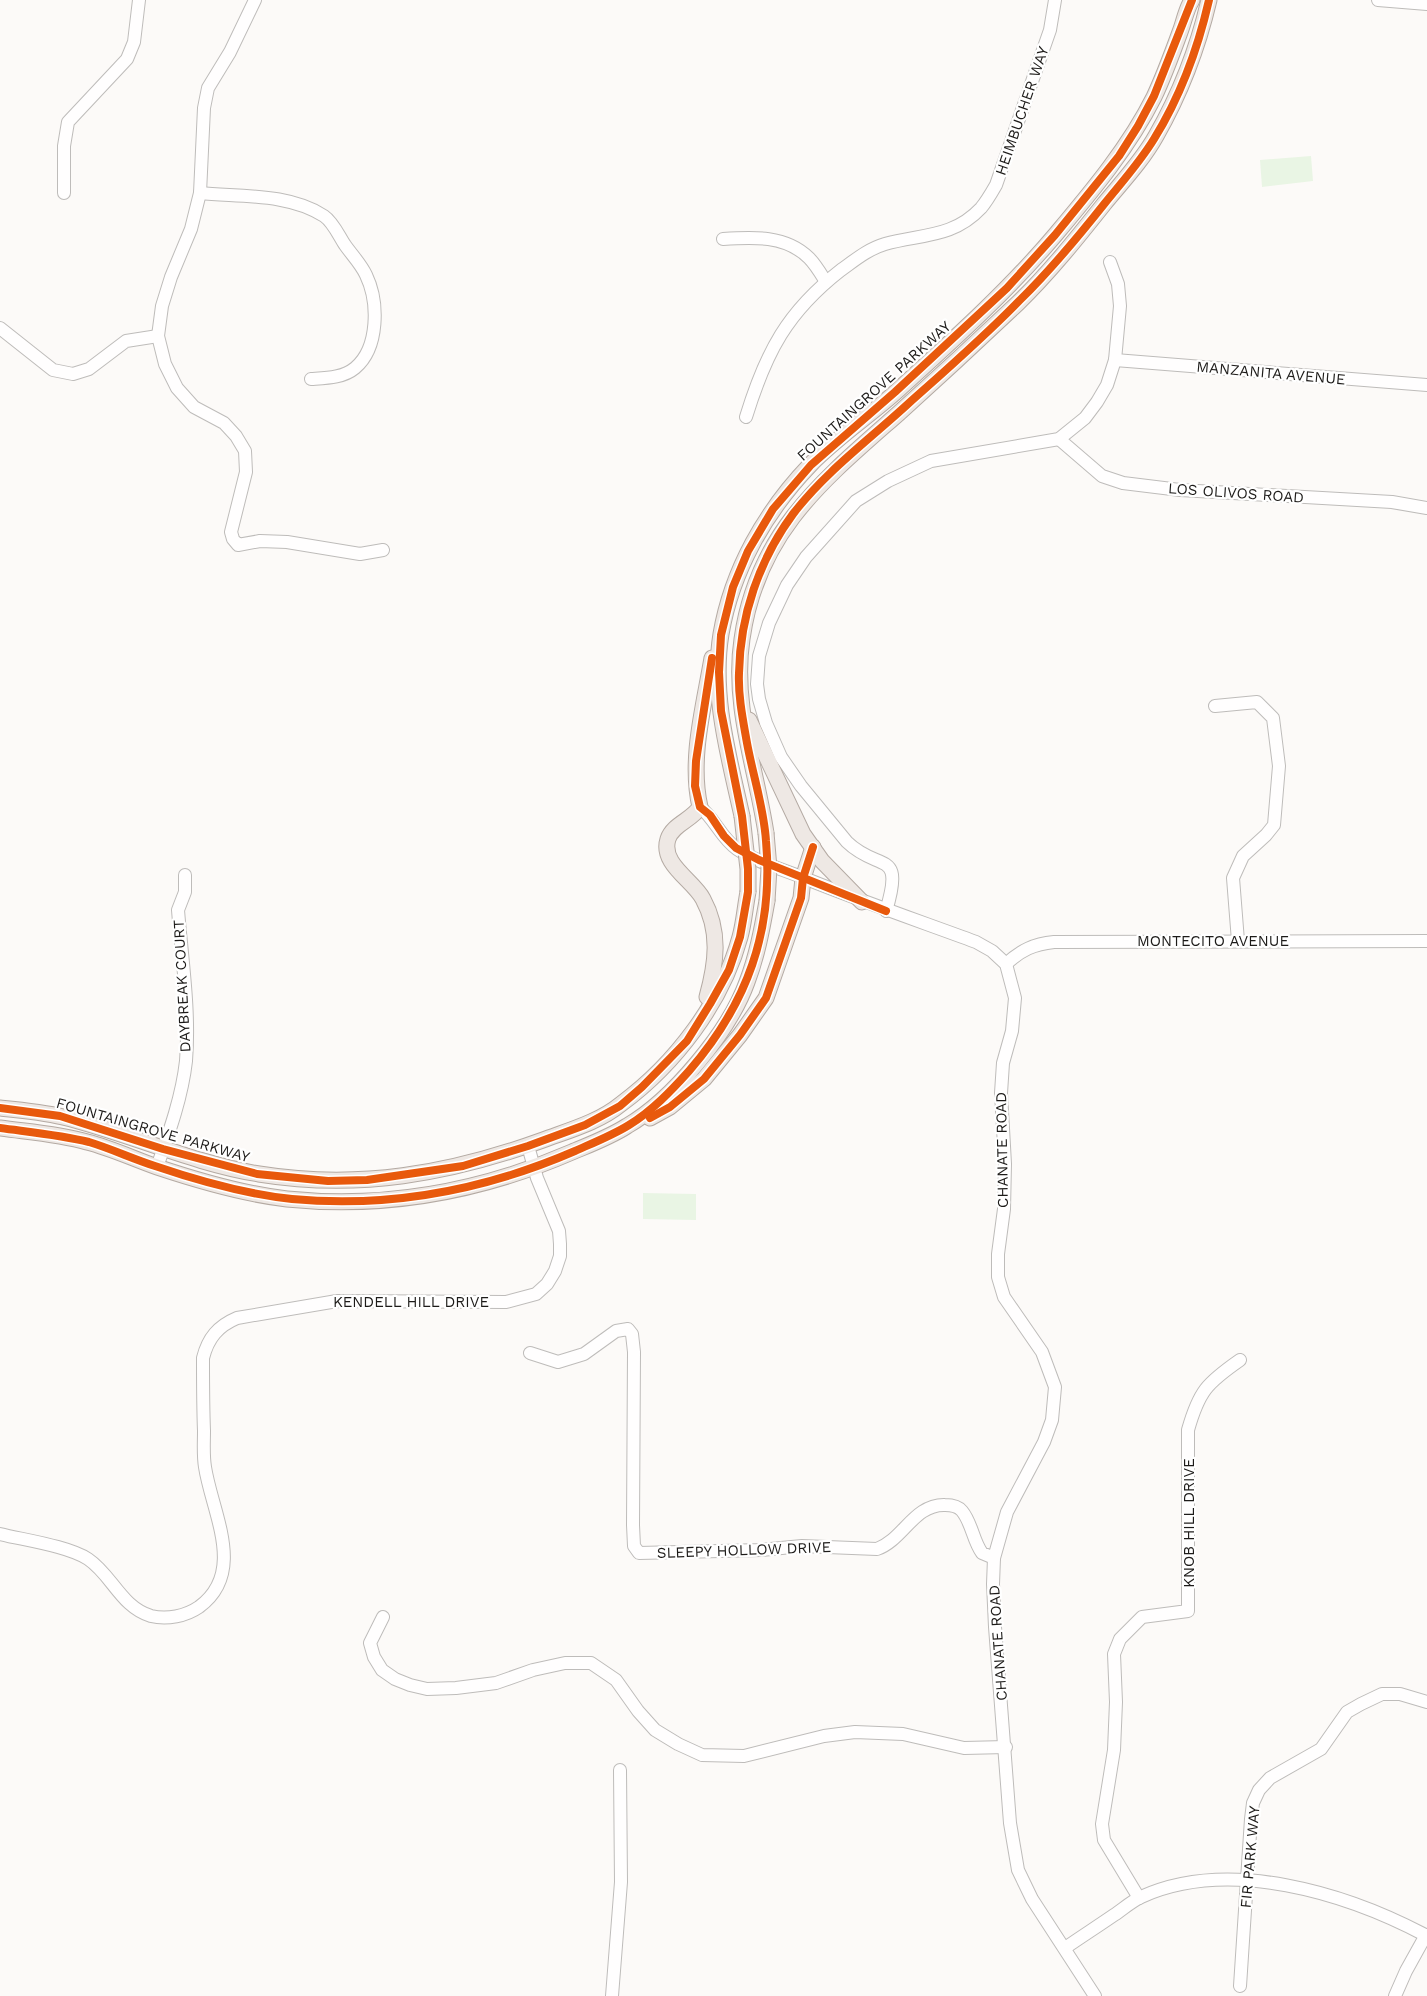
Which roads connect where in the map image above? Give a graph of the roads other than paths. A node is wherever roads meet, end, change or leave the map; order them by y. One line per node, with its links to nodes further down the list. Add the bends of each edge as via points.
1 (139, 0): 8 (street, via 134,42 127,59 68,122)
2 (255, 0): 9 (street, via 208,88)
3 (1055, 0): 12 (street, HEIMBUCHER WAY, via 1050,30 1000,174 982,206 946,232 868,251)
4 (1192, 0): 22 (main road, FOUNTAINGROVE PARKWAY, via 1154,96 1119,156 1007,288 811,465 773,509 748,551)
5 (1209, 0): 23 (main road, FOUNTAINGROVE PARKWAY, via 1196,50 1156,136 1070,248 1019,302 829,475 794,513 765,558 749,602)
6 (1378, 0): 7 (street)
7 (1427, 4)
8 (64, 193)
9 (200, 194): 14 (street, via 162,306); 16 (street, via 284,200 307,206 327,217 366,276 375,319 365,357 354,370 334,378)
10 (723, 239): 12 (street, via 763,237 779,241 809,258)
11 (1110, 262): 15 (street, via 1120,306)
12 (826, 282): 18 (street, HEIMBUCHER WAY, via 777,339 764,363)
13 (0, 328): 14 (street, via 53,369 73,374 89,369 126,341)
14 (158, 336): 21 (street, via 165,364 177,388 194,407 224,423 245,451 246,472 231,532 238,544 287,542 360,554)
15 (1115, 360): 17 (street, MANZANITA AVENUE); 19 (street, via 1097,402 1085,418)
16 (311, 379)
17 (1427, 386)
18 (746, 417)
19 (1059, 439): 20 (street, LOS OLIVOS ROAD, via 1102,476 1123,483 1392,502); 30 (street, via 931,461 856,501 806,558 787,585 769,623 759,656 757,684 766,723 781,757 847,842 855,851 883,862 891,870 892,889)
20 (1427, 508)
21 (382, 550)
22 (728, 607): 25 (main road, via 715,639 696,761 695,786); 34 (main road, FOUNTAINGROVE PARKWAY, bridge, via 721,635 721,711 742,816 748,892 729,970)
23 (738, 674): 26 (main road, via 747,717); 36 (main road, FOUNTAINGROVE PARKWAY, bridge, via 769,868 760,942 747,984 707,1050 653,1108)
24 (1215, 706): 31 (street, via 1257,702 1273,718 1279,766 1274,825 1243,856 1233,878)
25 (700, 807): 28 (street, via 736,848); 34 (main road, via 695,816 672,832 667,846 674,866 703,899 716,946 706,1000)
26 (813, 848): 28 (main road); 29 (main road)
27 (185, 875): 39 (street, DAYBREAK COURT, via 178,910 186,1062)
28 (803, 878): 29 (street); 36 (main road, via 802,895 766,998 740,1035 704,1080 648,1119)
29 (862, 902): 30 (street)
30 (886, 911): 33 (street, via 976,942)
31 (1238, 941): 32 (street, MONTECITO AVENUE); 33 (street, MONTECITO AVENUE, via 1046,943 1025,949)
32 (1427, 941)
33 (1006, 964): 45 (street, CHANATE ROAD, via 1015,998 1001,1093 1005,1164 998,1277 1004,1297 1042,1352 1055,1387 1055,1405 1044,1443 1007,1512)
34 (687, 1041): 38 (main road, FOUNTAINGROVE PARKWAY, via 620,1106 585,1125)
35 (0, 1108): 39 (main road, FOUNTAINGROVE PARKWAY, via 60,1116)
36 (627, 1126): 41 (main road, FOUNTAINGROVE PARKWAY)
37 (0, 1128): 40 (main road, FOUNTAINGROVE PARKWAY, via 87,1142)
38 (528, 1146): 39 (main road, FOUNTAINGROVE PARKWAY, via 433,1172 328,1181 257,1174); 41 (street, KENDELL HILL DRIVE)
39 (163, 1149): 40 (street, DAYBREAK COURT)
40 (157, 1167): 41 (main road, FOUNTAINGROVE PARKWAY, via 241,1191 326,1201 436,1195)
41 (536, 1168): 44 (street, KENDELL HILL DRIVE, via 559,1231 560,1256 555,1272 536,1294 506,1302 337,1301 237,1318 212,1335 203,1358 205,1466 225,1550 223,1576 209,1598 190,1613 168,1618 152,1616 131,1606 88,1559)
42 (530, 1353): 45 (street, SLEEPY HOLLOW DRIVE, via 558,1362 584,1354 616,1331 628,1329 632,1334 633,1525 634,1546 639,1553 802,1546 877,1549 887,1546 919,1513 937,1504 949,1504 962,1510 982,1553)
43 (1240, 1360): 51 (street, KNOB HILL DRIVE, via 1211,1380 1195,1406 1188,1430 1188,1611 1142,1617 1120,1639 1114,1654 1114,1750 1102,1824 1104,1840)
44 (0, 1534)
45 (994, 1558): 48 (street, CHANATE ROAD, via 995,1627)
46 (383, 1617): 48 (street, via 370,1643 374,1657 382,1670 410,1685 456,1688 496,1683 565,1663 591,1663 616,1680 655,1730 702,1755 744,1756 855,1732 903,1734 964,1748)
47 (1427, 1702): 50 (street, FIR PARK WAY, via 1400,1694 1382,1694 1361,1704 1347,1712 1321,1749 1270,1778 1254,1803)
48 (1006, 1747): 53 (street, CHANATE ROAD, via 1010,1823 1018,1870 1039,1914)
49 (620, 1770): 55 (street, via 621,1882)
50 (1247, 1880): 51 (street, via 1182,1882); 52 (street, via 1329,1896 1378,1911); 54 (street, FIR PARK WAY)
51 (1139, 1898): 53 (street)
52 (1427, 1935): 57 (street)
53 (1065, 1948): 56 (street, CHANATE ROAD)
54 (1240, 1986)
55 (612, 1996)
56 (1095, 1996)
57 (1395, 1996)

